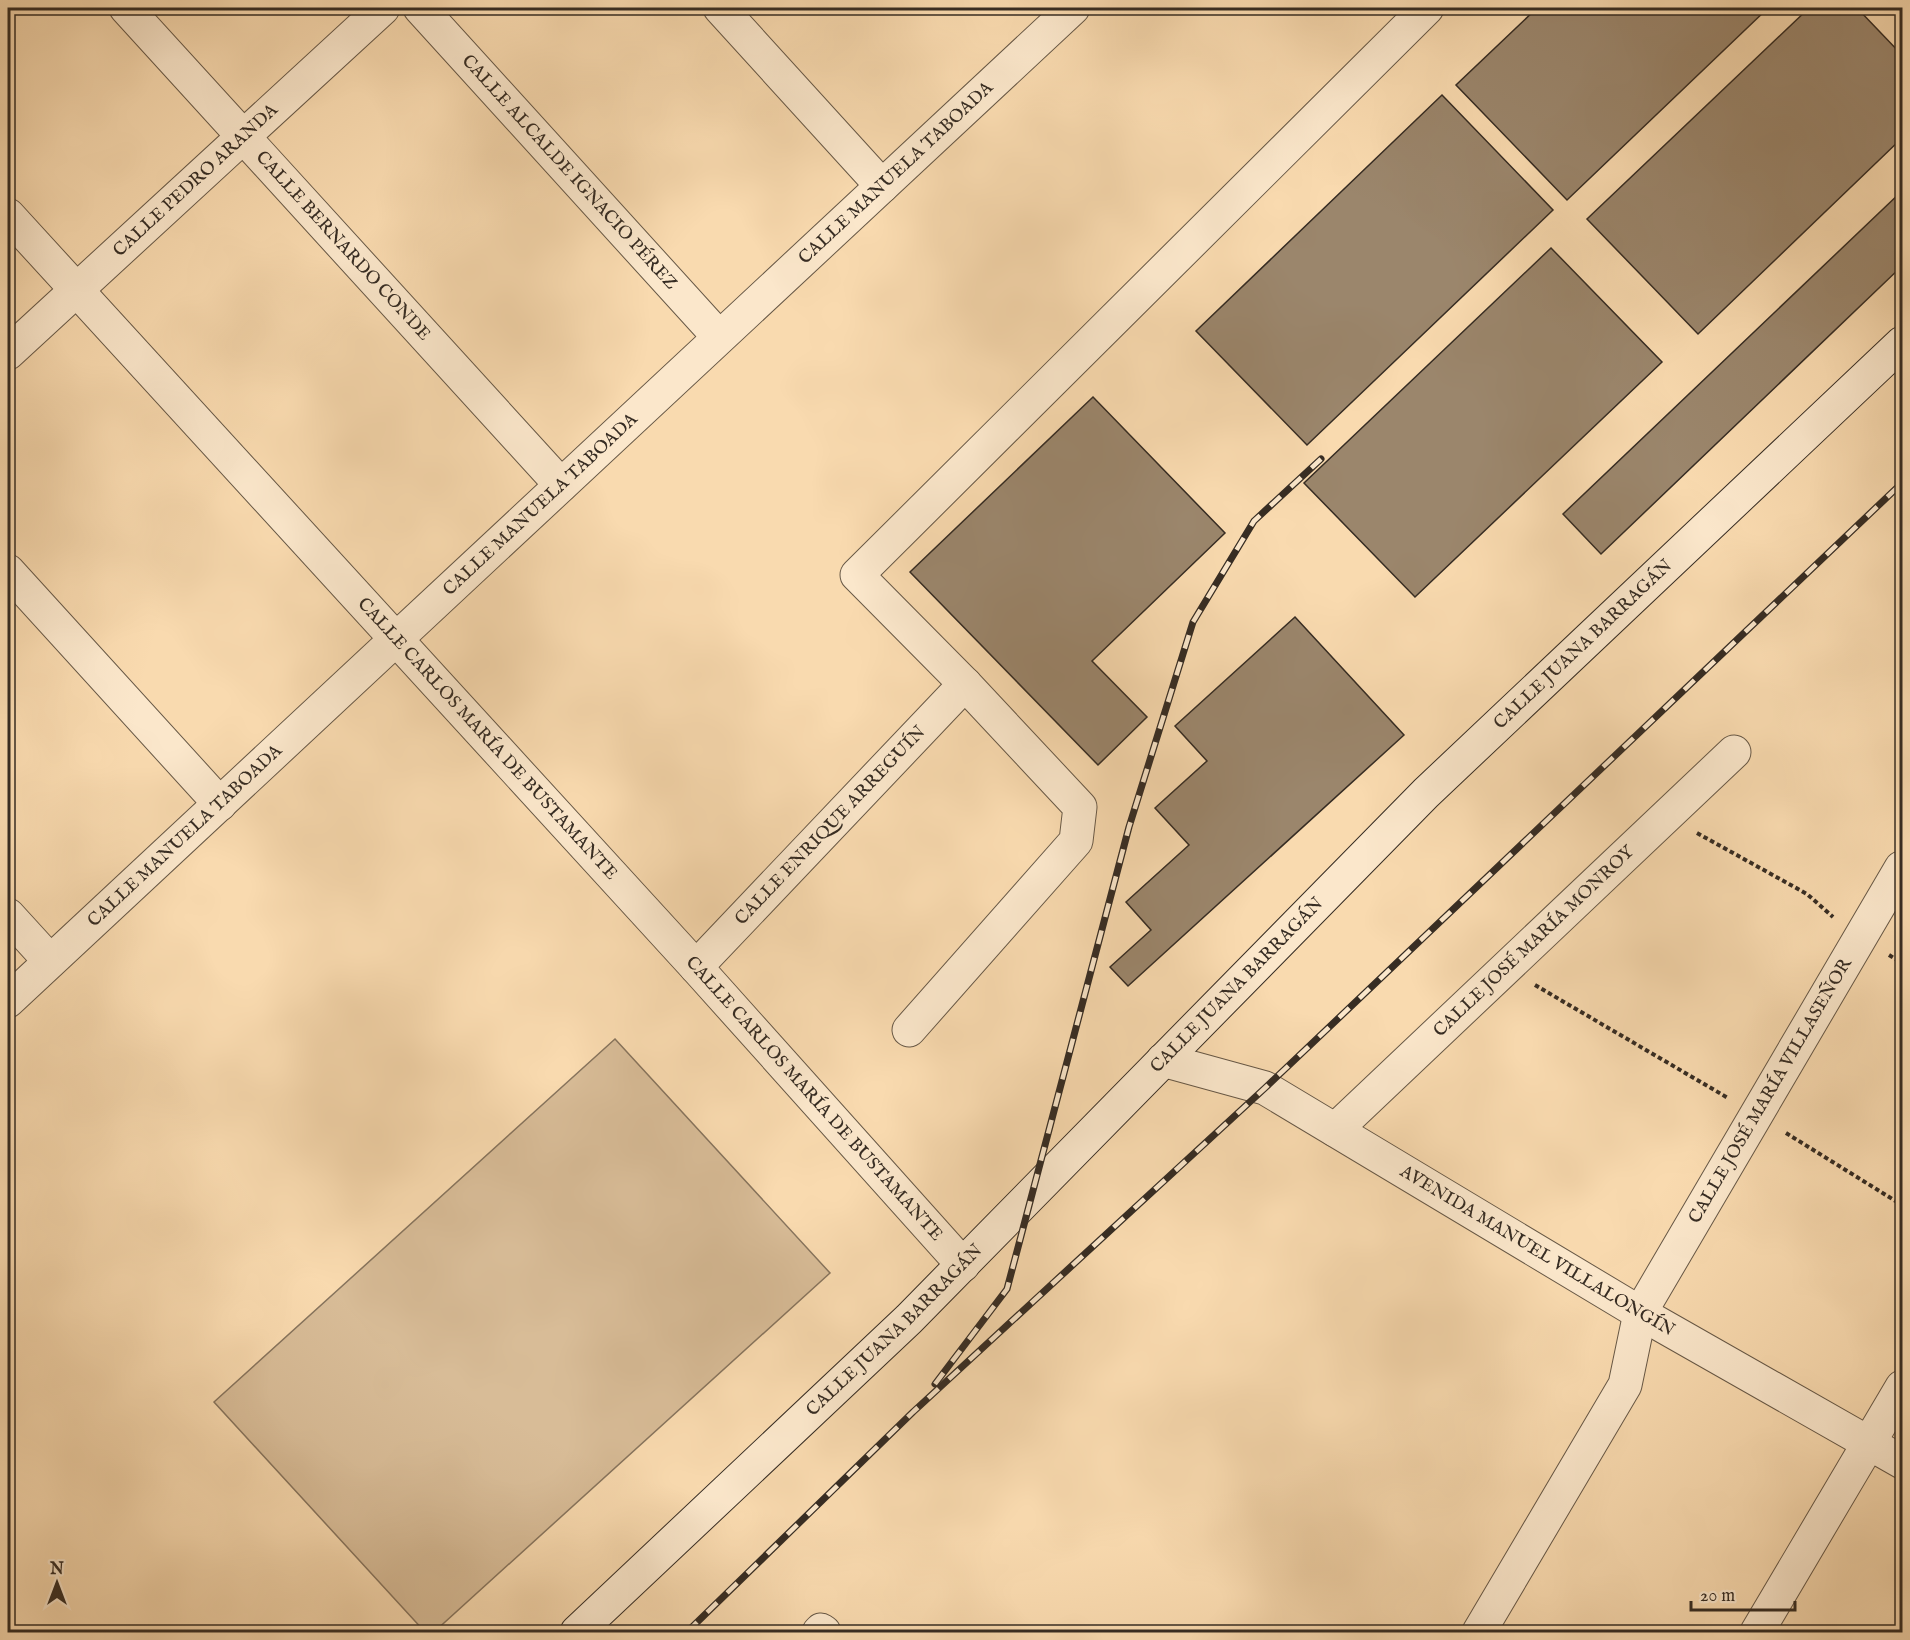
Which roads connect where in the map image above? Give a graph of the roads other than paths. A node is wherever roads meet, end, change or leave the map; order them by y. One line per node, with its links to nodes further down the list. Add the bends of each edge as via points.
1 (126, 8): 7 (street, CALLE BERNARDO CONDE)
2 (383, 8): 7 (street, CALLE PEDRO ARANDA)
3 (420, 8): 11 (street, CALLE ALCALDE IGNACIO PÉREZ)
4 (720, 8): 8 (street)
5 (1073, 8): 8 (street, CALLE MANUELA TABOADA)
6 (1427, 8): 17 (street, via 857,575)
7 (244, 136): 10 (street, CALLE PEDRO ARANDA); 14 (street, CALLE BERNARDO CONDE)
8 (882, 186): 11 (street, CALLE MANUELA TABOADA)
9 (8, 215): 10 (street, CALLE CARLOS MARÍA DE BUSTAMANTE)
10 (77, 290): 13 (street, CALLE PEDRO ARANDA); 16 (street, CALLE CARLOS MARÍA DE BUSTAMANTE)
11 (719, 337): 14 (street, CALLE MANUELA TABOADA)
12 (1902, 343): 26 (street, CALLE JUANA BARRAGÁN, via 1426,793)
13 (8, 353)
14 (561, 485): 16 (street, CALLE MANUELA TABOADA)
15 (8, 571): 19 (street)
16 (396, 638): 19 (street, CALLE MANUELA TABOADA); 23 (street, CALLE CARLOS MARÍA DE BUSTAMANTE)
17 (965, 684): 23 (street, CALLE ENRIQUE ARREGUÍN); 25 (street, via 1080,807 1076,842)
18 (1734, 752): 27 (street, CALLE JOSÉ MARÍA MONROY)
19 (220, 804): 22 (street, CALLE MANUELA TABOADA)
20 (1901, 868): 29 (street, CALLE JOSÉ MARÍA VILLASEÑOR)
21 (8, 915): 22 (street)
22 (50, 961): 24 (street, CALLE MANUELA TABOADA)
23 (696, 967): 28 (street, CALLE CARLOS MARÍA DE BUSTAMANTE)
24 (8, 1000)
25 (909, 1030)
26 (1163, 1060): 27 (street, AVENIDA MANUEL VILLALONGÍN, via 1265,1088); 28 (street, CALLE JUANA BARRAGÁN)
27 (1335, 1130): 29 (street, AVENIDA MANUEL VILLALONGÍN)
28 (963, 1265): 33 (street, CALLE JUANA BARRAGÁN)
29 (1640, 1313): 31 (street, AVENIDA MANUEL VILLALONGÍN); 34 (street, CALLE JOSÉ MARÍA VILLASEÑOR, via 1625,1385)
30 (1902, 1387): 31 (street)
31 (1870, 1443): 32 (street, AVENIDA MANUEL VILLALONGÍN); 35 (street)
32 (1902, 1462)
33 (577, 1632)
34 (1479, 1632)
35 (1757, 1632)

